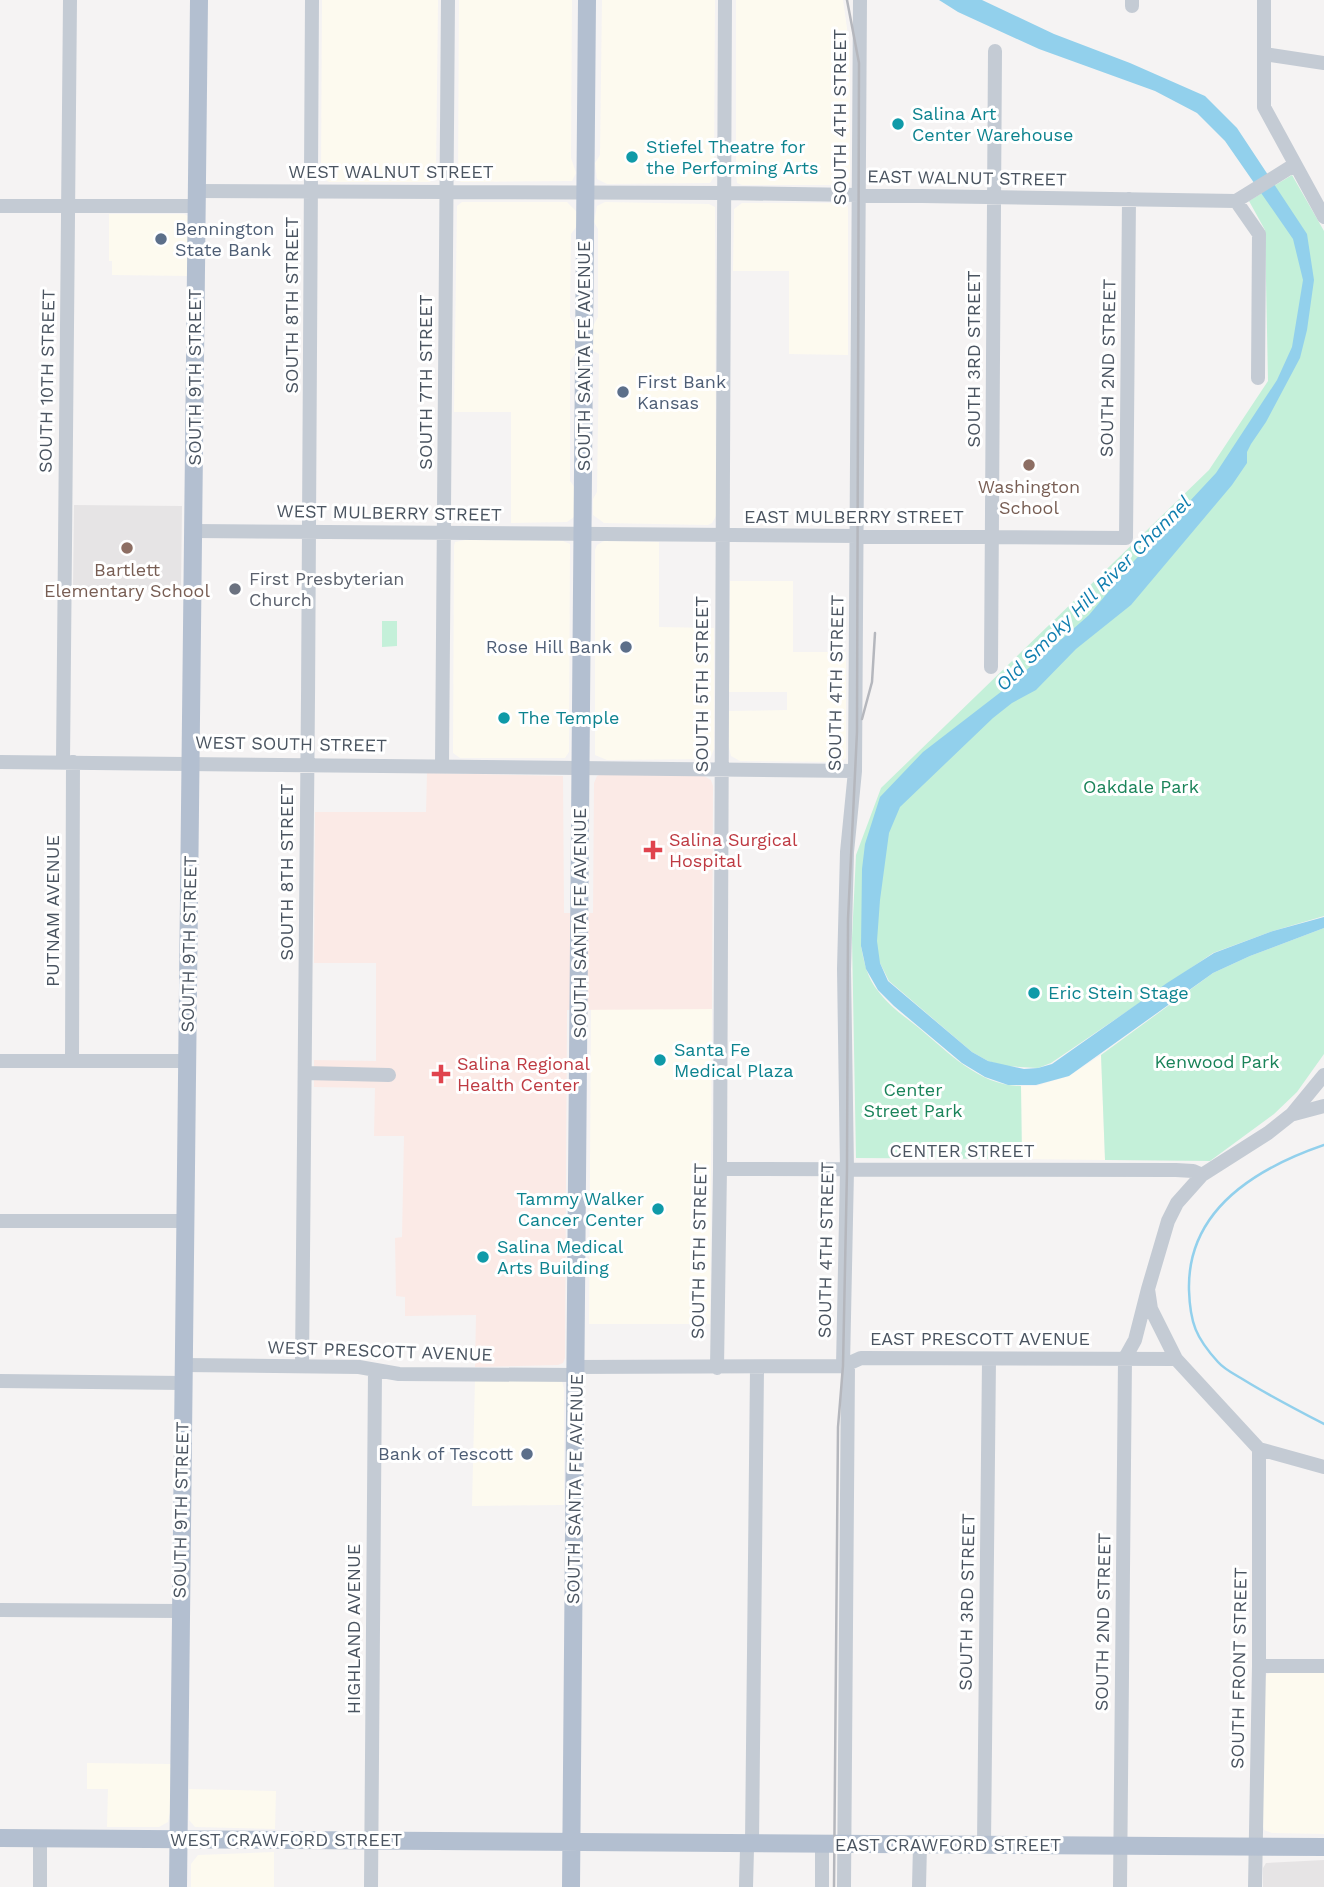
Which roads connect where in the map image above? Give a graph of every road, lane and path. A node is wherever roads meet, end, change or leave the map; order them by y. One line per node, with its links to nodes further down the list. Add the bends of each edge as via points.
1 (70, 0): 23 (street, SOUTH 10TH STREET)
2 (199, 0): 19 (main road, SOUTH 9TH STREET)
3 (312, 0): 13 (street, SOUTH 8TH STREET)
4 (448, 0): 14 (street, SOUTH 7TH STREET)
5 (587, 0): 15 (main road, SOUTH SANTA FE AVENUE)
6 (725, 0): 16 (street, SOUTH 5TH STREET)
7 (860, 0): 17 (street, SOUTH 4TH STREET)
8 (1264, 0): 10 (street)
9 (995, 51): 18 (street, SOUTH 3RD STREET)
10 (1264, 54): 11 (street); 12 (street, via 1264,107)
11 (1324, 63)
12 (1290, 168): 21 (street); 24 (street)
13 (312, 191): 14 (street, WEST WALNUT STREET); 19 (street, WEST WALNUT STREET); 27 (street, SOUTH 8TH STREET)
14 (447, 192): 15 (street, WEST WALNUT STREET); 28 (street, SOUTH 7TH STREET)
15 (586, 192): 16 (street, EAST WALNUT STREET); 29 (main road, SOUTH SANTA FE AVENUE)
16 (724, 193): 17 (street, EAST WALNUT STREET); 30 (street, SOUTH 5TH STREET)
17 (860, 195): 18 (street, EAST WALNUT STREET); 31 (street, SOUTH 4TH STREET)
18 (994, 197): 20 (street, EAST WALNUT STREET); 32 (street, SOUTH 3RD STREET)
19 (196, 198): 23 (street, WEST WALNUT STREET); 26 (main road, SOUTH 9TH STREET)
20 (1129, 199): 21 (street, EAST WALNUT STREET); 33 (street, SOUTH 2ND STREET)
21 (1236, 201): 25 (street, via 1259,234)
22 (0, 206): 23 (street, WEST WALNUT STREET)
23 (68, 206): 36 (street, SOUTH 10TH STREET)
24 (1324, 217)
25 (1258, 377)
26 (194, 531): 27 (street, WEST MULBERRY STREET); 37 (main road, SOUTH 9TH STREET)
27 (311, 531): 28 (street, WEST MULBERRY STREET); 38 (street, SOUTH 8TH STREET)
28 (444, 532): 29 (street, WEST MULBERRY STREET); 39 (street, SOUTH 7TH STREET)
29 (583, 535): 30 (street, EAST MULBERRY STREET); 40 (main road, SOUTH SANTA FE AVENUE)
30 (723, 536): 31 (street, EAST MULBERRY STREET); 41 (street, SOUTH 5TH STREET)
31 (858, 537): 32 (street, EAST MULBERRY STREET); 42 (street, SOUTH 4TH STREET)
32 (993, 537): 33 (street, EAST MULBERRY STREET); 34 (street, SOUTH 3RD STREET)
33 (1126, 538)
34 (991, 667)
35 (0, 762): 36 (street, WEST SOUTH STREET)
36 (68, 762): 37 (street, WEST SOUTH STREET); 44 (street, PUTNAM AVENUE)
37 (191, 762): 38 (street, WEST SOUTH STREET); 45 (main road, SOUTH 9TH STREET)
38 (307, 764): 39 (street, WEST SOUTH STREET); 46 (street, SOUTH 8TH STREET)
39 (442, 765): 40 (street, WEST SOUTH STREET)
40 (581, 769): 41 (street, WEST SOUTH STREET); 65 (main road, SOUTH SANTA FE AVENUE)
41 (721, 771): 42 (street, WEST SOUTH STREET); 51 (street, SOUTH 5TH STREET)
42 (855, 771): 52 (street, SOUTH 4TH STREET, via 844,969)
43 (0, 1061): 44 (street)
44 (72, 1061): 45 (street)
45 (187, 1061): 55 (main road, SOUTH 9TH STREET)
46 (305, 1073): 47 (street); 60 (street, SOUTH 8TH STREET)
47 (389, 1075)
48 (1324, 1075): 50 (street)
49 (1324, 1106): 50 (street)
50 (1292, 1114): 53 (street)
51 (720, 1169): 52 (street, CENTER STREET); 62 (street, SOUTH 5TH STREET)
52 (847, 1170): 53 (street, CENTER STREET, via 1176,1170); 61 (street, SOUTH 4TH STREET)
53 (1202, 1175): 56 (street, via 1172,1211)
54 (0, 1221): 55 (street)
55 (186, 1221): 66 (main road, SOUTH 9TH STREET)
56 (1148, 1289): 57 (street, via 1135,1340); 59 (street, via 1158,1327)
57 (1125, 1358): 58 (street, EAST PRESCOTT AVENUE); 59 (street, EAST PRESCOTT AVENUE); 84 (street, SOUTH 2ND STREET)
58 (989, 1359): 61 (street, EAST PRESCOTT AVENUE, via 861,1358); 83 (street, SOUTH 3RD STREET)
59 (1176, 1359): 68 (street)
60 (302, 1366): 64 (street, WEST PRESCOTT AVENUE); 66 (street, WEST PRESCOTT AVENUE)
61 (846, 1366): 63 (street, EAST PRESCOTT AVENUE); 81 (street, SOUTH 4TH STREET)
62 (717, 1368): 63 (street, EAST PRESCOTT AVENUE); 65 (street, EAST PRESCOTT AVENUE)
63 (757, 1368): 79 (street)
64 (375, 1370): 65 (street, WEST PRESCOTT AVENUE, via 398,1374); 77 (street, HIGHLAND AVENUE)
65 (576, 1371): 78 (main road, SOUTH SANTA FE AVENUE)
66 (183, 1374): 67 (street, WEST PRESCOTT AVENUE); 71 (main road, SOUTH 9TH STREET)
67 (0, 1381)
68 (1259, 1449): 69 (street); 72 (street, SOUTH FRONT STREET)
69 (1324, 1467)
70 (0, 1609): 71 (street)
71 (180, 1611): 76 (main road, SOUTH 9TH STREET)
72 (1259, 1666): 73 (street); 85 (street, SOUTH FRONT STREET)
73 (1324, 1666)
74 (0, 1838): 75 (main road, WEST CRAWFORD STREET)
75 (40, 1838): 76 (main road, WEST CRAWFORD STREET); 87 (street)
76 (178, 1839): 77 (main road, WEST CRAWFORD STREET); 88 (main road, SOUTH 9TH STREET)
77 (372, 1840): 78 (main road, WEST CRAWFORD STREET); 89 (street, HIGHLAND AVENUE)
78 (572, 1842): 79 (main road, EAST CRAWFORD STREET); 90 (main road, SOUTH SANTA FE AVENUE)
79 (752, 1843): 80 (main road, EAST CRAWFORD STREET); 91 (street, via 747,1849)
80 (822, 1844): 81 (main road, EAST CRAWFORD STREET); 92 (street)
81 (845, 1844): 82 (main road, EAST CRAWFORD STREET); 93 (street, SOUTH 4TH STREET)
82 (920, 1844): 83 (main road, EAST CRAWFORD STREET); 94 (street)
83 (984, 1845): 84 (main road, EAST CRAWFORD STREET)
84 (1120, 1846): 85 (main road, EAST CRAWFORD STREET); 95 (street, SOUTH 2ND STREET)
85 (1255, 1847): 86 (main road, EAST CRAWFORD STREET); 96 (street, SOUTH FRONT STREET)
86 (1324, 1847)
87 (40, 1887)
88 (177, 1887)
89 (372, 1887)
90 (571, 1887)
91 (746, 1887)
92 (822, 1887)
93 (844, 1887)
94 (919, 1887)
95 (1120, 1887)
96 (1255, 1887)

